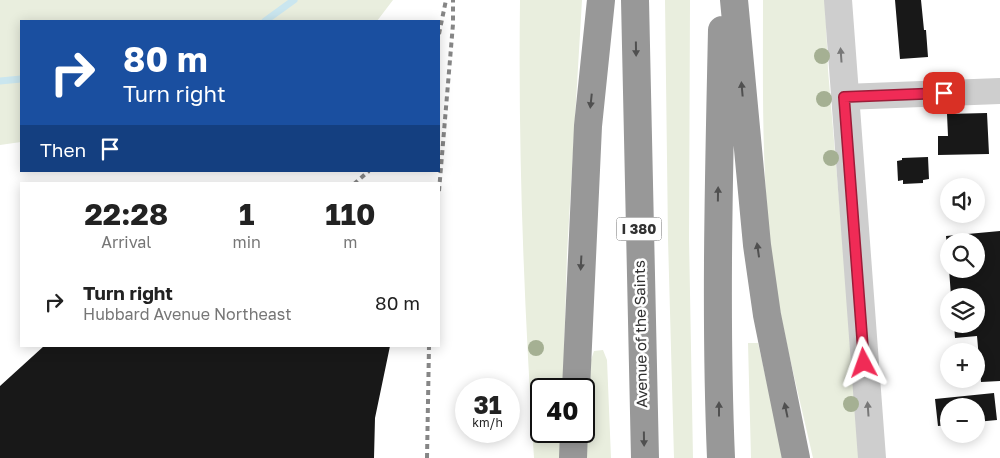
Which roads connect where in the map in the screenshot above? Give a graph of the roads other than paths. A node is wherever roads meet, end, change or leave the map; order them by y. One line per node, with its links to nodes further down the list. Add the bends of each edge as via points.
1 (601, 0): 8 (highway, one-way to 8, via 588,126)
2 (635, 0): 11 (highway, Avenue of the Saints / I 380, one-way to 11)
3 (722, 0): 12 (highway, one-way to 3, via 718,207)
4 (734, 0): 13 (highway, one-way to 4, via 769,325 757,245)
5 (838, 0): 7 (street, one-way to 5)
6 (1000, 91): 7 (street)
7 (844, 97): 14 (street, one-way to 7)
8 (577, 378)
9 (574, 443): 10 (highway)
10 (574, 458)
11 (645, 458)
12 (721, 458)
13 (796, 458)
14 (872, 458)

